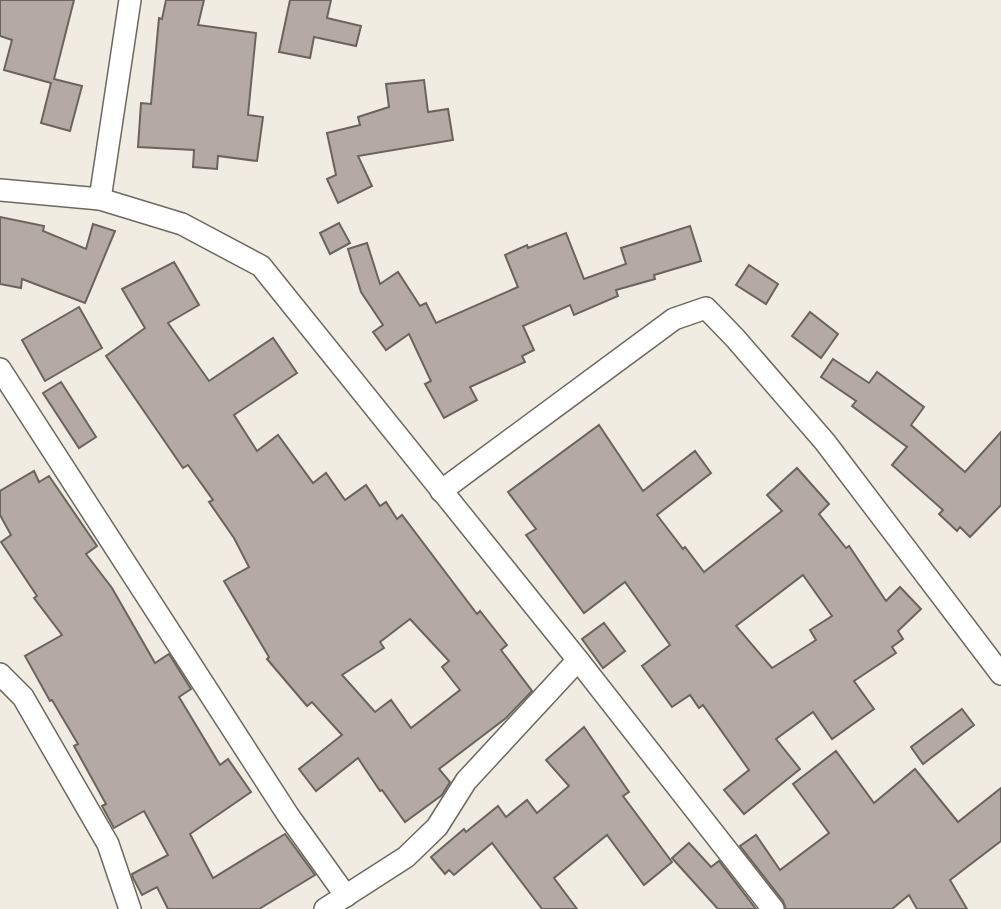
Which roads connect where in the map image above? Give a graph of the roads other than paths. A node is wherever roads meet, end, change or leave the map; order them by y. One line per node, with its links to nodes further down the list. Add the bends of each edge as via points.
1 (130, 0): 3 (street)
2 (0, 190): 3 (street)
3 (100, 199): 5 (street, via 182,224 261,265)
4 (0, 369): 9 (street, via 288,815)
5 (442, 491): 6 (street); 8 (street, via 674,318 706,308 825,442)
6 (578, 660): 9 (street, via 466,781 437,827 406,857); 12 (street)
7 (0, 674): 10 (street, via 23,697 108,844)
8 (1001, 674)
9 (346, 896): 11 (street)
10 (130, 909)
11 (325, 909)
12 (773, 909)

